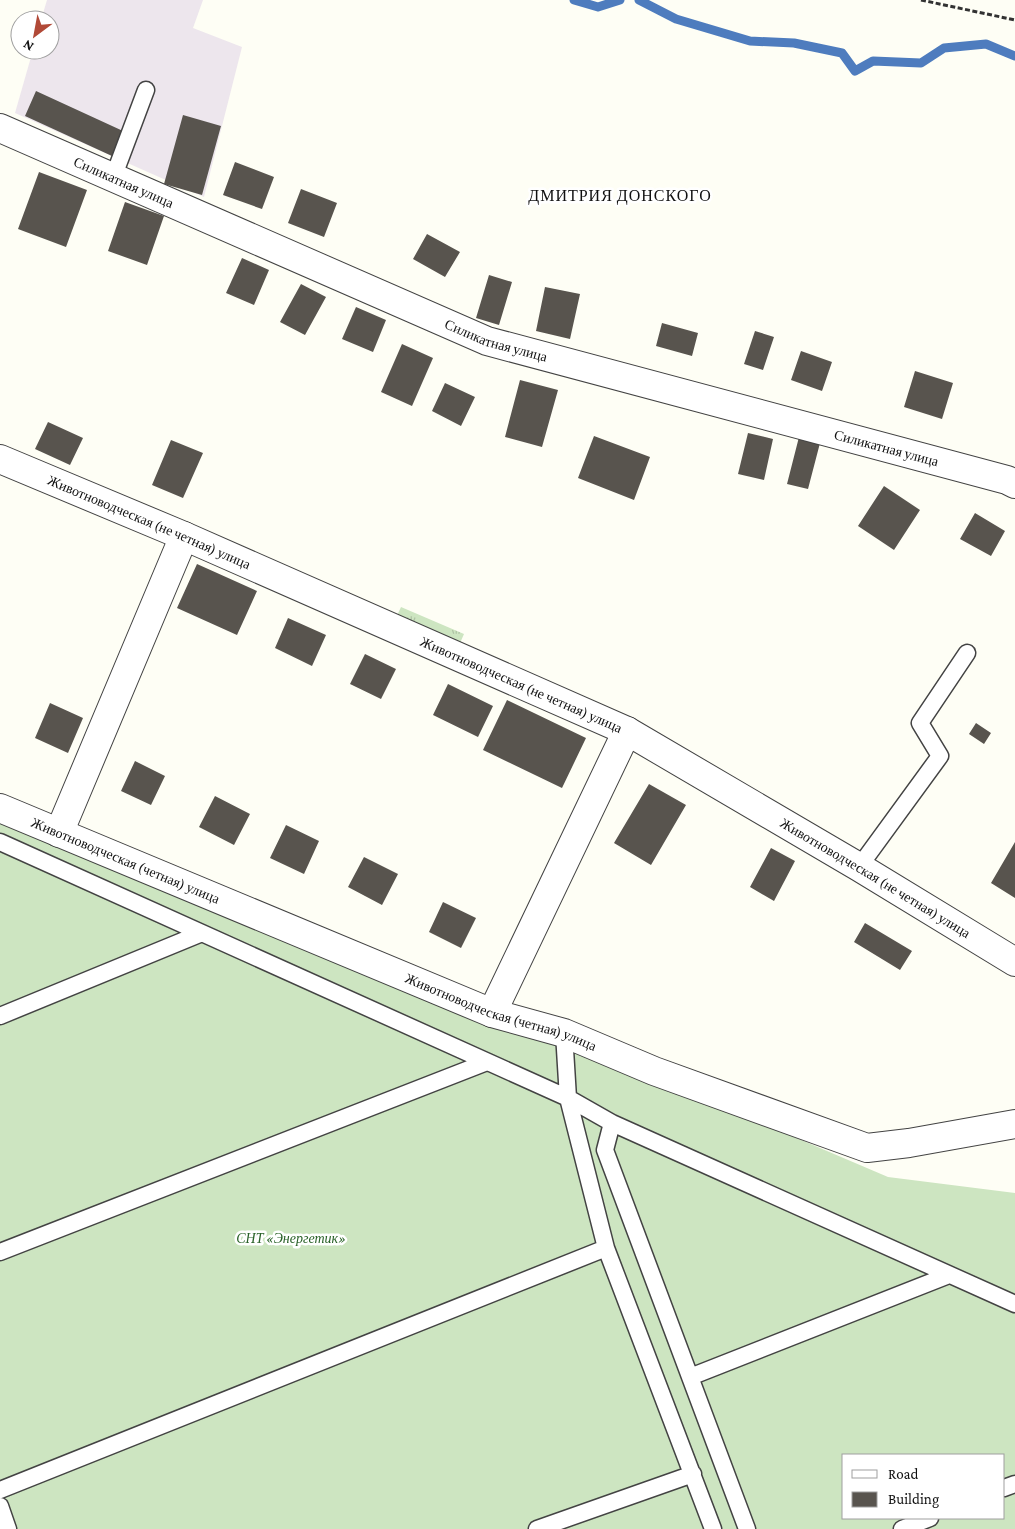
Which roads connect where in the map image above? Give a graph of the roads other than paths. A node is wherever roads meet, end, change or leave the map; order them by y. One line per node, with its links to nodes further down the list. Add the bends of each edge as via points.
1 (146, 90): 3 (lane)
2 (0, 128): 3 (street, Силикатная улица)
3 (113, 178): 5 (street, Силикатная улица, via 487,341)
4 (0, 459): 6 (street, Животноводческая (не четная) улица)
5 (1015, 484)
6 (184, 536): 8 (street, Животноводческая (не четная) улица); 10 (street)
7 (967, 653): 12 (lane, via 920,723 940,756)
8 (627, 731): 12 (street, Животноводческая (не четная) улица); 15 (street)
9 (0, 808): 10 (street, Животноводческая (четная) улица)
10 (59, 833): 15 (street, Животноводческая (четная) улица)
11 (0, 842): 13 (lane)
12 (859, 867): 14 (street, Животноводческая (не четная) улица)
13 (202, 933): 16 (lane); 18 (lane)
14 (1015, 962)
15 (492, 1013): 17 (street, Животноводческая (четная) улица)
16 (0, 1016)
17 (564, 1033): 19 (lane); 21 (street, Животноводческая (четная) улица, via 654,1071 867,1148)
18 (487, 1062): 19 (lane); 23 (lane)
19 (568, 1098): 20 (lane); 22 (lane)
20 (612, 1123): 24 (lane); 26 (lane, via 605,1150)
21 (1015, 1124)
22 (606, 1248): 27 (lane); 28 (lane)
23 (0, 1252)
24 (949, 1274): 25 (lane); 26 (lane)
25 (1015, 1304)
26 (690, 1377): 34 (lane)
27 (693, 1474): 32 (lane); 33 (lane)
28 (0, 1490)
29 (0, 1506): 31 (lane)
30 (927, 1519): 35 (lane)
31 (8, 1529)
32 (537, 1529)
33 (713, 1529)
34 (747, 1529)
35 (902, 1529)

